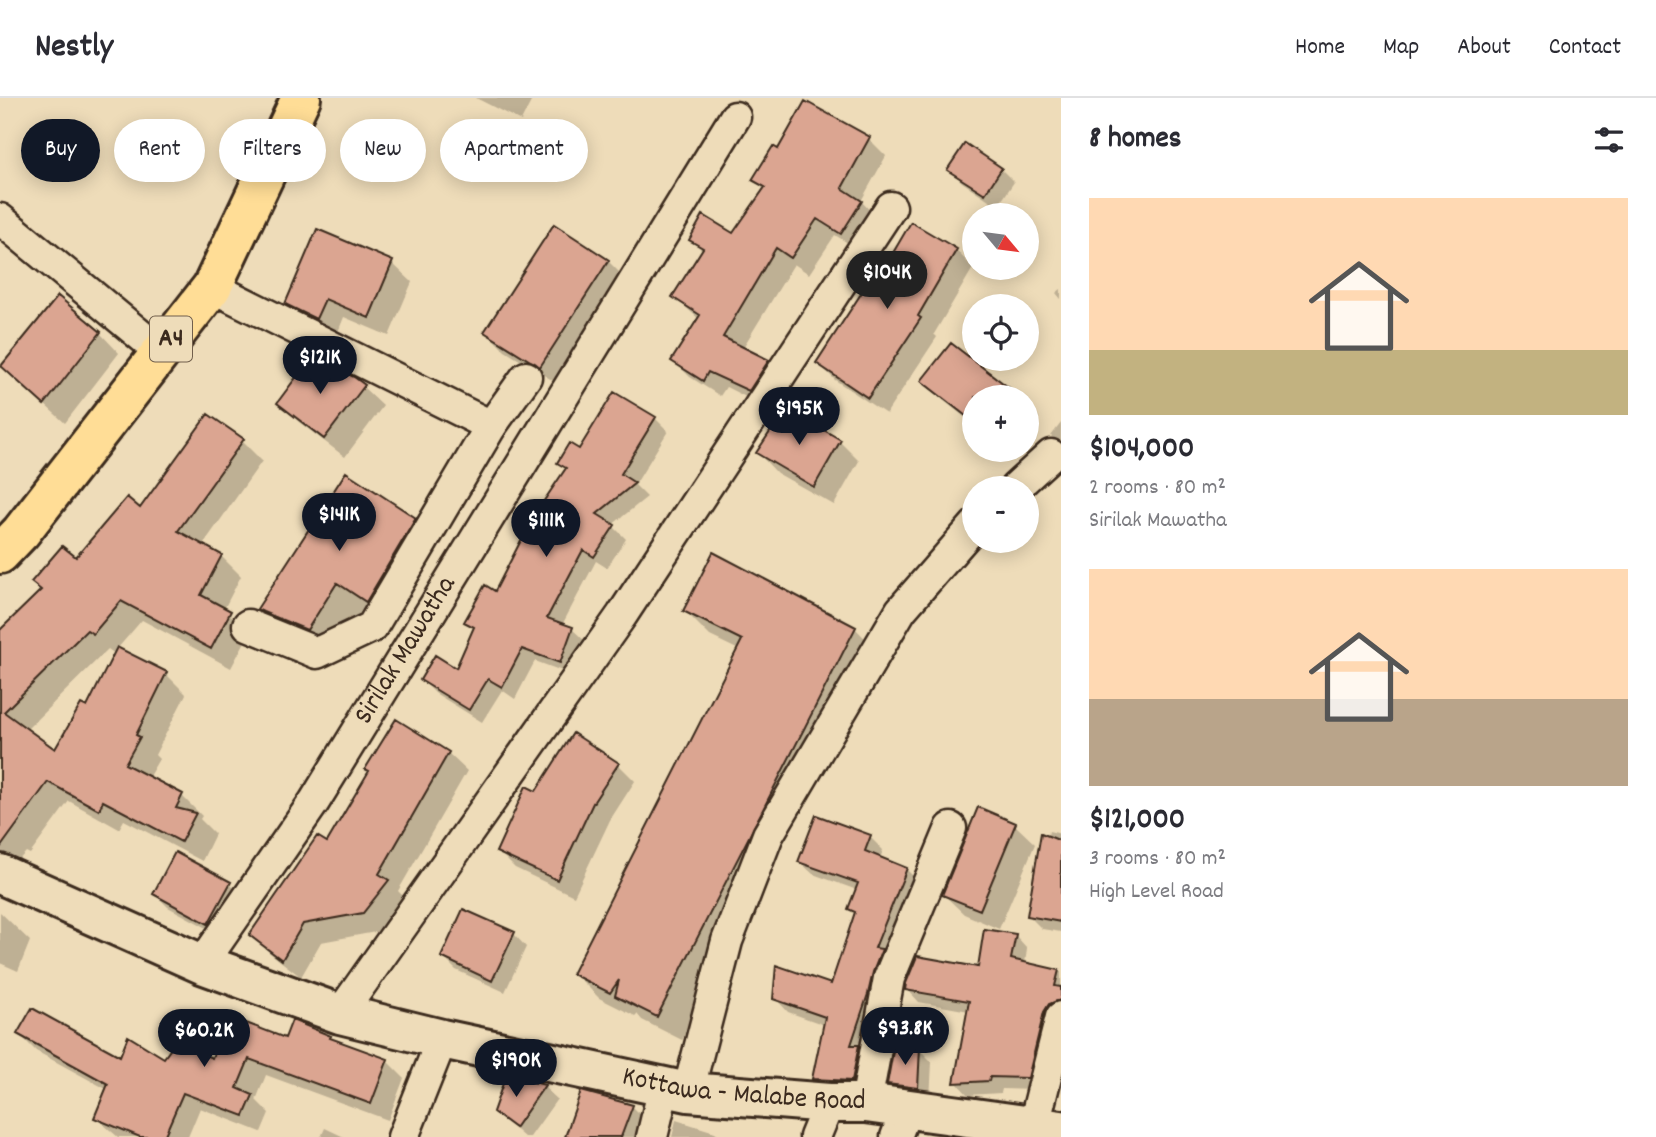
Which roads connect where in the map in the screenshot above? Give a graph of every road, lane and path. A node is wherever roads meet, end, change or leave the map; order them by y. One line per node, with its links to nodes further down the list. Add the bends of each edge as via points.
1 (283, 98): 7 (highway, A4, via 210,258)
2 (301, 98): 6 (highway, A4)
3 (736, 117): 18 (street, Sirilak Mawatha, via 314,802)
4 (891, 207): 19 (street, via 622,615)
5 (0, 219): 7 (street)
6 (212, 287): 9 (street); 14 (highway, A4)
7 (151, 344): 12 (highway, A4)
8 (526, 377): 9 (street)
9 (491, 426): 15 (street, via 372,627 317,653)
10 (1051, 455): 11 (street)
11 (1028, 476)
12 (0, 528)
13 (962, 540): 22 (street, via 901,610 768,835)
14 (0, 554)
15 (248, 625)
16 (951, 828): 23 (street)
17 (0, 874): 18 (street, Kottawa - Malabe Road)
18 (202, 964): 19 (street, Kottawa - Malabe Road)
19 (340, 1014): 21 (street, Kottawa - Malabe Road)
20 (1061, 1017): 25 (street)
21 (442, 1039): 22 (street, Kottawa - Malabe Road); 26 (street)
22 (676, 1089): 23 (street, Kottawa - Malabe Road); 27 (street)
23 (837, 1114): 24 (street, Kottawa - Malabe Road)
24 (901, 1123): 25 (street, Kottawa - Malabe Road)
25 (1048, 1128)
26 (403, 1137)
27 (653, 1137)

